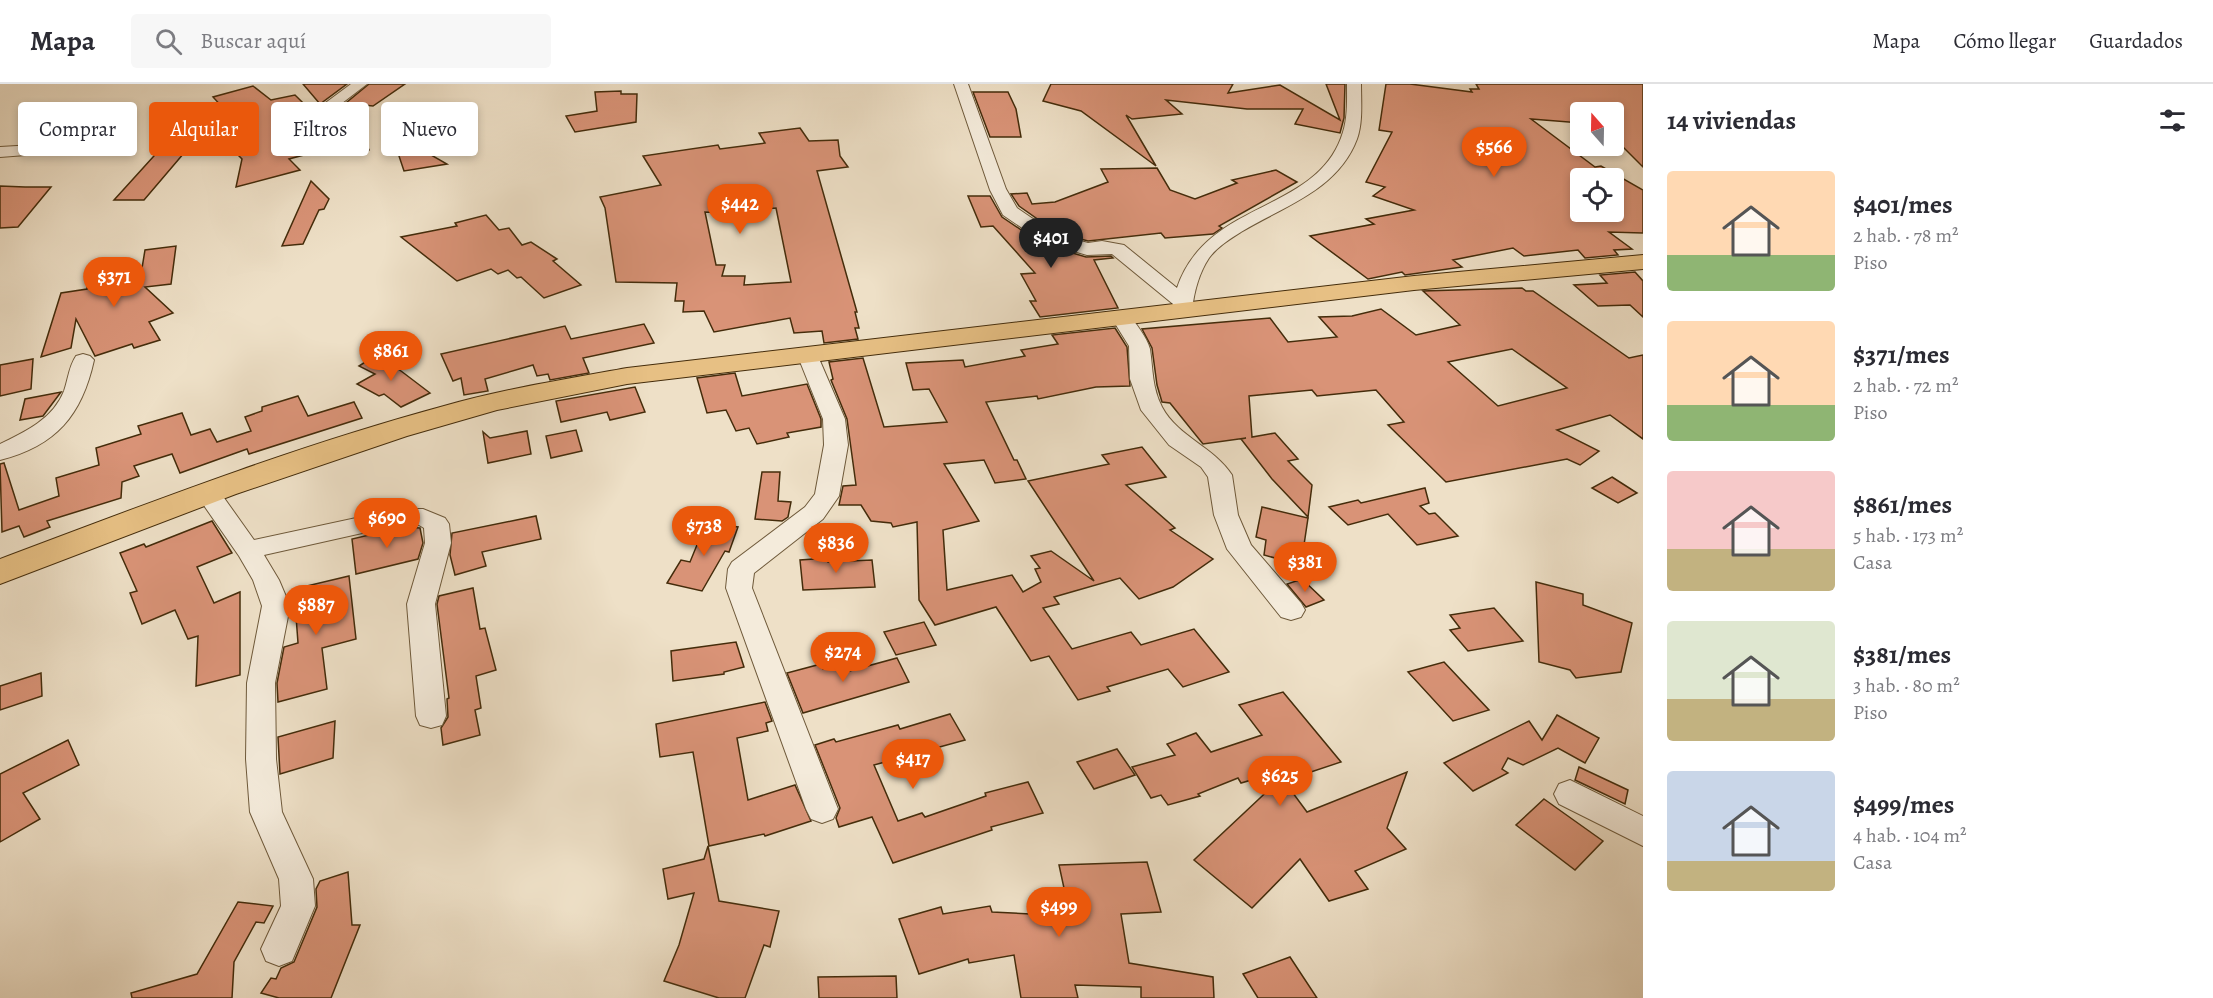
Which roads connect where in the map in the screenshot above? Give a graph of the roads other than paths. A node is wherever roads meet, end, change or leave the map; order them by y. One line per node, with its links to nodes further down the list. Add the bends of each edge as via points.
1 (360, 84): 4 (street)
2 (961, 84): 8 (street, via 1009,211 1049,238 1087,249 1117,249)
3 (1354, 84): 8 (street, via 1349,141 1332,169 1208,248 1194,270)
4 (335, 102)
5 (18, 151): 6 (street)
6 (0, 152)
7 (1643, 262): 8 (main road)
8 (1182, 306): 9 (main road)
9 (1121, 317): 10 (main road); 16 (street, via 1139,345 1141,379 1152,410 1177,440 1209,462 1220,475 1226,515 1240,549)
10 (807, 354): 13 (main road, via 627,376 501,401 382,434); 19 (street, via 834,419 836,445 827,496 814,513 741,569 739,588)
11 (83, 360): 12 (street, via 64,412 22,444)
12 (0, 453)
13 (208, 494): 14 (street); 15 (main road)
14 (248, 550): 17 (street, via 398,517 423,516 436,524 438,543 421,604); 21 (street, via 276,606 261,683 261,759 266,812 296,879 298,906)
15 (0, 572)
16 (1291, 610)
17 (430, 716)
18 (1570, 794): 20 (street)
19 (822, 809)
20 (1643, 832)
21 (279, 950)

